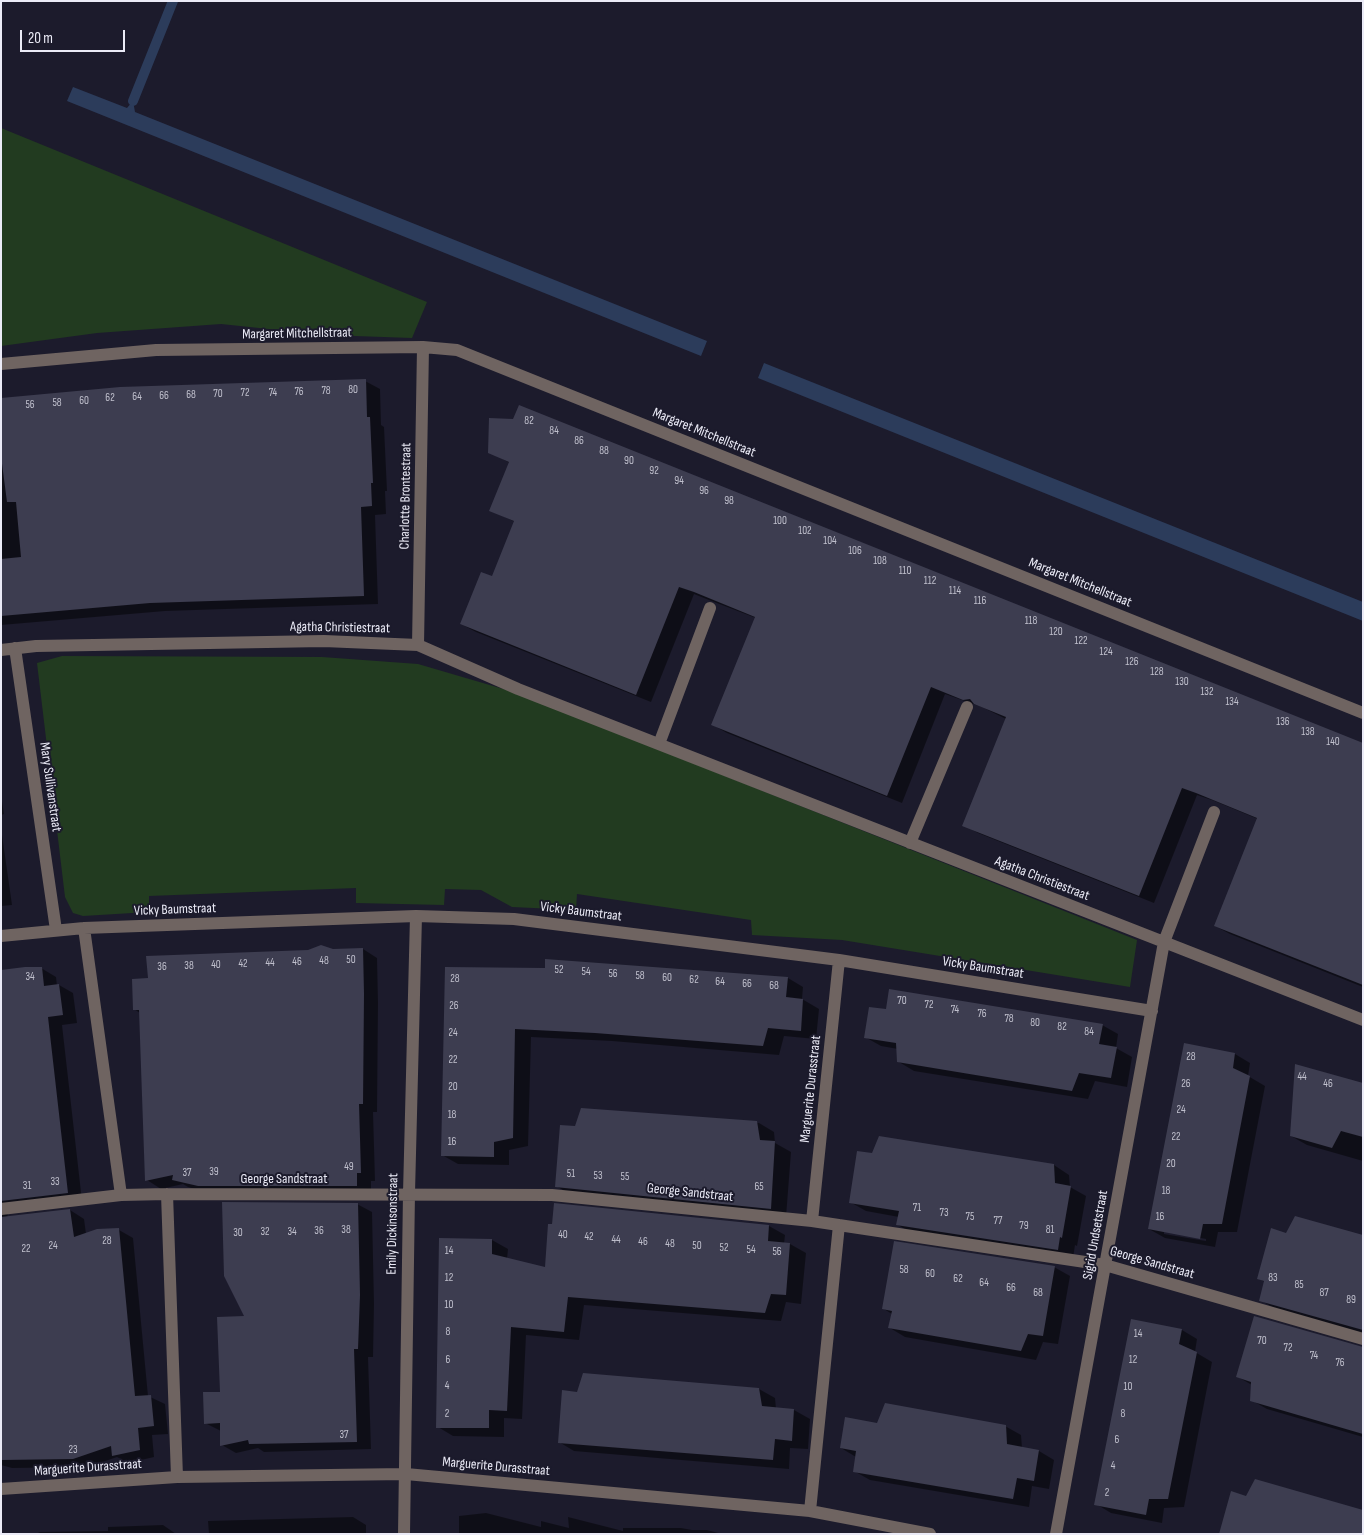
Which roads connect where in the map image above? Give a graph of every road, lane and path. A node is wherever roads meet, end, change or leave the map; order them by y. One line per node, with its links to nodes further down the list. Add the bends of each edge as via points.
1 (423, 347): 2 (street, Margaret Mitchellstraat, via 156,350); 4 (street, Charlotte Brontestraat); 8 (street, Margaret Mitchellstraat, via 457,350)
2 (1, 364)
3 (710, 608): 9 (street)
4 (418, 645): 5 (street, Agatha Christiestraat, via 324,641); 9 (street, Agatha Christiestraat, via 518,689)
5 (15, 648): 6 (street, Agatha Christiestraat); 14 (street, Mary Sullivanstraat)
6 (1, 650)
7 (967, 706): 11 (street)
8 (1363, 713)
9 (659, 744): 11 (street, Agatha Christiestraat)
10 (1214, 812): 16 (street)
11 (910, 842): 16 (street, Agatha Christiestraat)
12 (416, 916): 13 (street, Vicky Baumstraat); 17 (street, Vicky Baumstraat, via 514,919); 20 (street, Emily Dickinsonstraat)
13 (84, 928): 14 (street, Vicky Baumstraat); 22 (street)
14 (56, 930): 15 (street, Vicky Baumstraat)
15 (1, 936)
16 (1164, 942): 18 (street, Sigrid Undsetstraat); 19 (street, Agatha Christiestraat)
17 (839, 960): 18 (street, Vicky Baumstraat); 24 (street, Marguerite Durasstraat)
18 (1152, 1011): 26 (street, Sigrid Undsetstraat)
19 (1363, 1020)
20 (408, 1193): 21 (street, George Sandstraat); 24 (street, George Sandstraat, via 552,1195); 28 (street, Emily Dickinsonstraat)
21 (167, 1194): 22 (street, George Sandstraat); 29 (street)
22 (121, 1195): 23 (street, George Sandstraat)
23 (1, 1210)
24 (812, 1221): 25 (street, George Sandstraat)
25 (839, 1225): 26 (street, George Sandstraat); 31 (street)
26 (1105, 1265): 27 (street, George Sandstraat); 34 (street, Sigrid Undsetstraat)
27 (1363, 1339)
28 (406, 1474): 29 (street, Marguerite Durasstraat); 31 (street, Marguerite Durasstraat); 32 (street, Emily Dickinsonstraat)
29 (177, 1477): 30 (street, Marguerite Durasstraat)
30 (1, 1489)
31 (810, 1511): 33 (street, Marguerite Durasstraat)
32 (404, 1534)
33 (930, 1534)
34 (1056, 1534)

